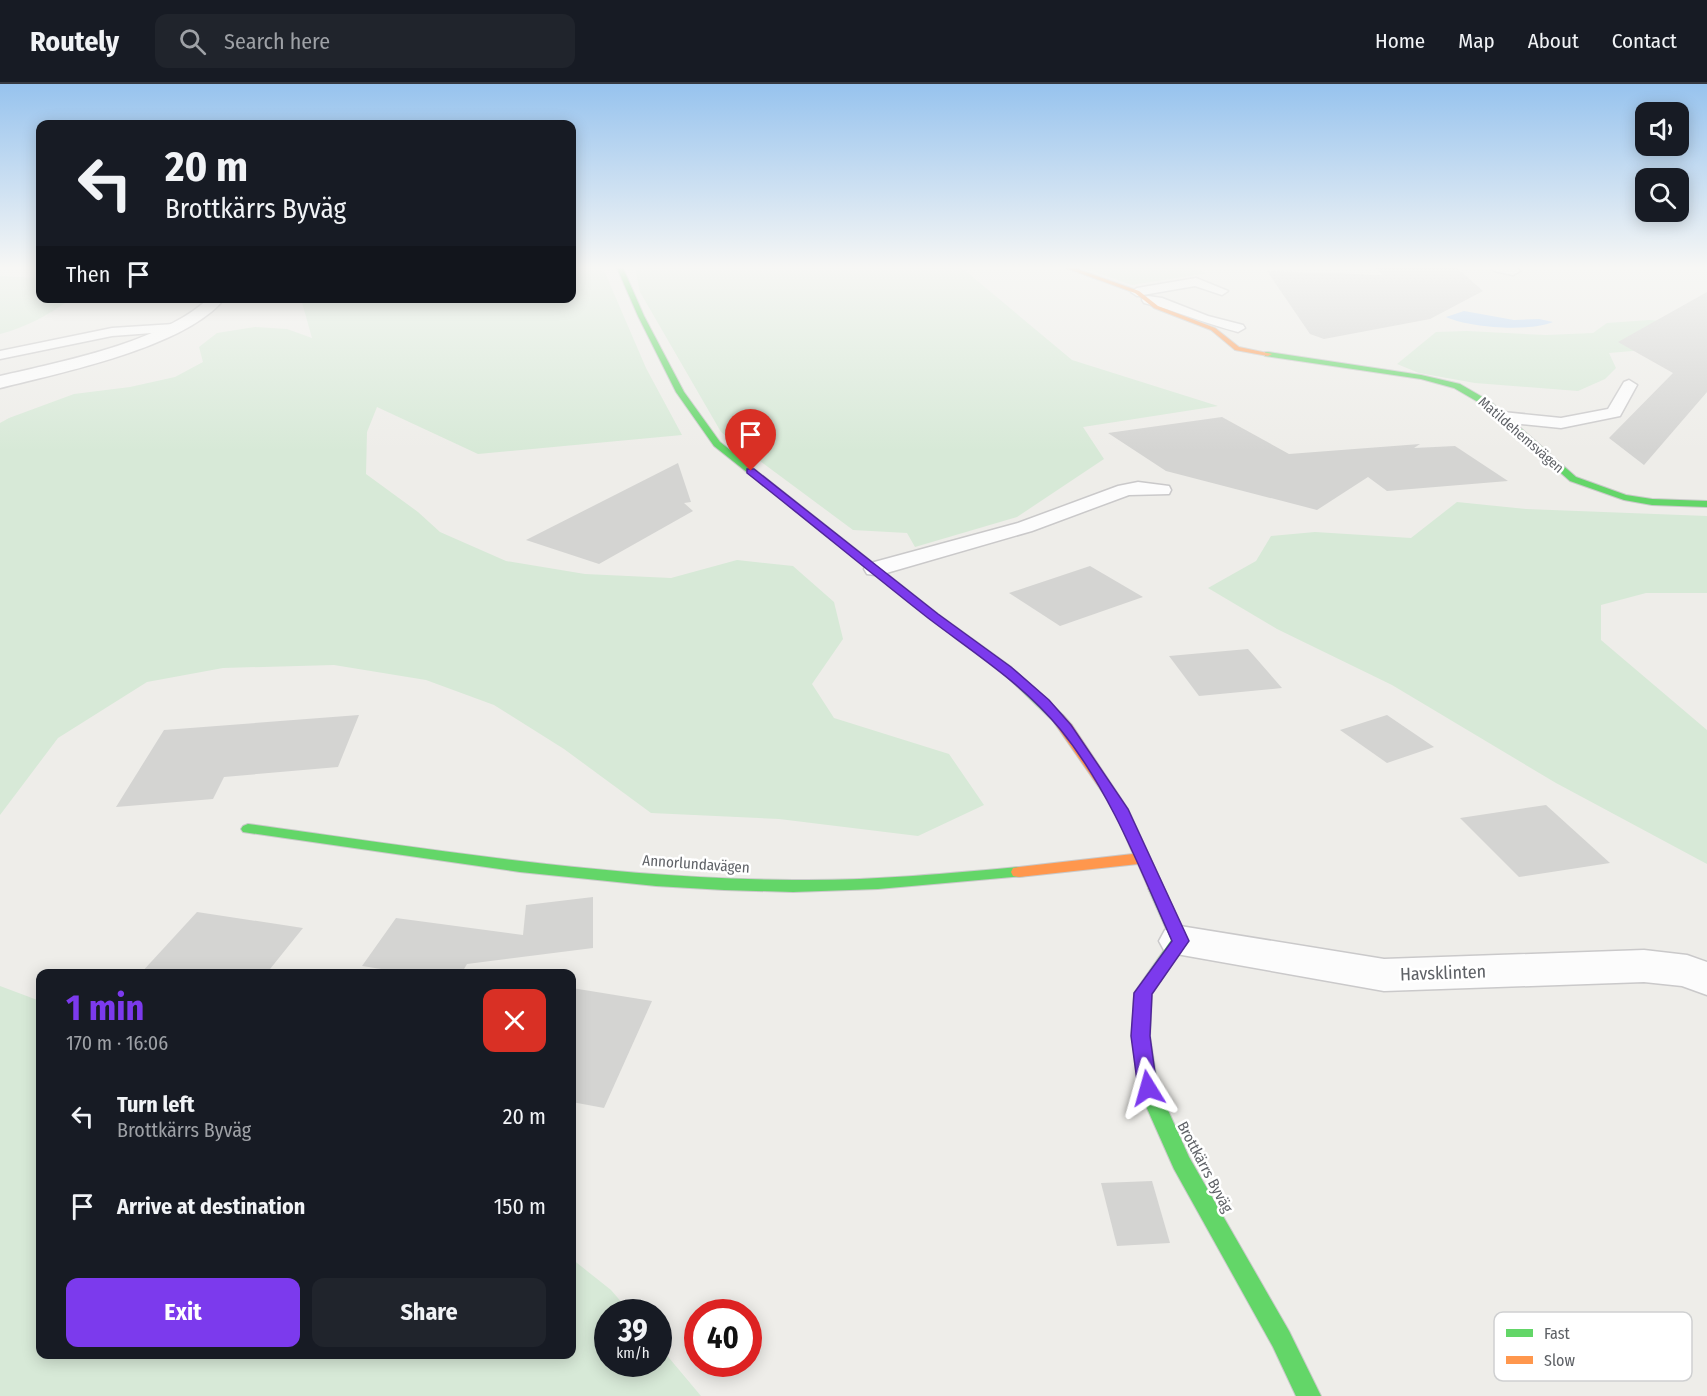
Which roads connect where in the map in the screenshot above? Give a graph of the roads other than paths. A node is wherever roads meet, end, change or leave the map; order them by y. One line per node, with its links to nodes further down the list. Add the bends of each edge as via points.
1 (155, 329): 5 (lane, via 112,332)
2 (171, 329): 6 (street, via 86,360)
3 (649, 329): 11 (street, via 670,373 712,438)
4 (1213, 329): 8 (street, Matildehemsvägen, via 1237,349 1440,380 1474,394)
5 (0, 355)
6 (0, 382)
7 (1629, 385): 8 (lane, via 1614,413 1604,417 1547,423)
8 (1503, 417): 10 (street, Matildehemsvägen, via 1573,479 1624,497)
9 (1162, 490): 11 (lane, via 1125,490 1025,527)
10 (1707, 504)
11 (875, 569): 13 (street, via 1006,669 1044,703 1067,728 1121,809)
12 (248, 829): 13 (street, Annorlundavägen, via 582,872 783,886 897,882)
13 (1144, 858): 14 (street)
14 (1180, 941): 15 (street, Havsklinten, via 1384,975 1644,966 1687,971); 16 (street, Brottkärrs Byväg, via 1143,993 1141,1036 1148,1088 1181,1163)
15 (1707, 979)
16 (1309, 1396)

